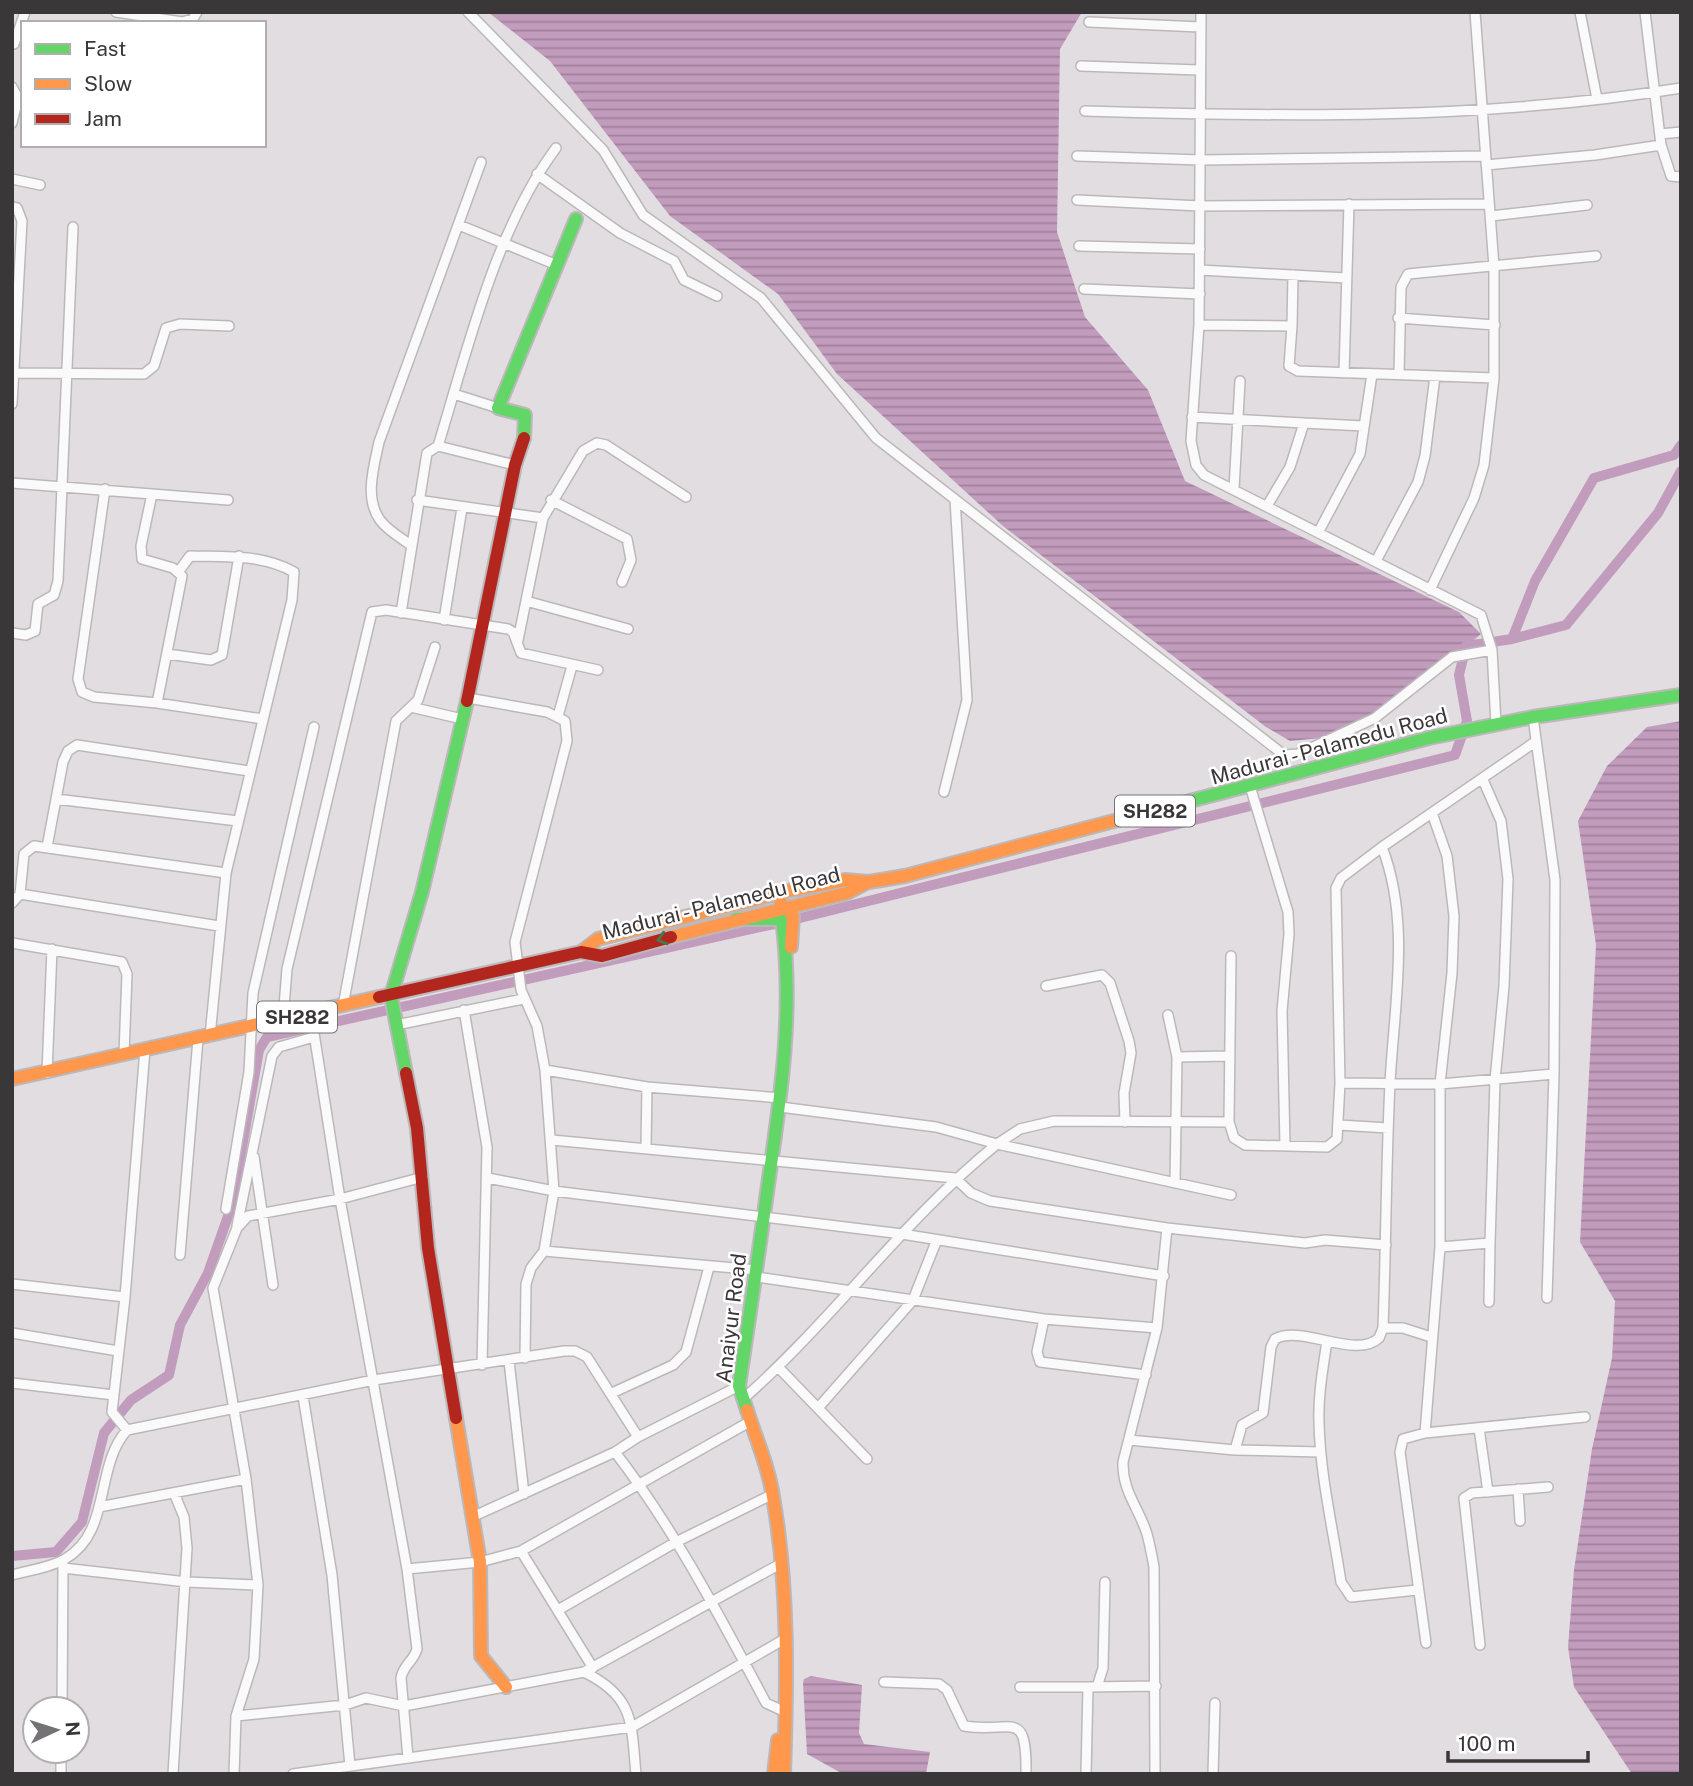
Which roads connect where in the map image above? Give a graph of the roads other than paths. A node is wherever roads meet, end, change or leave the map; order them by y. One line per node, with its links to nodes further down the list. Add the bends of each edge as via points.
1 (117, 12): 7 (street)
2 (468, 12): 83 (street, via 603,150 643,215 761,298 876,438)
3 (1201, 12): 10 (street)
4 (1475, 12): 19 (street)
5 (1580, 12): 17 (street)
6 (1645, 12): 16 (street)
7 (176, 21)
8 (1089, 22): 10 (street)
9 (21, 26): 11 (street)
10 (1200, 27): 13 (street)
11 (16, 44)
12 (1081, 66): 13 (street)
13 (1199, 70): 20 (street)
14 (12, 87): 21 (street, via 18,98)
15 (1681, 88): 16 (street)
16 (1654, 92): 17 (street); 23 (street)
17 (1597, 99): 19 (street)
18 (1085, 111): 20 (street)
19 (1483, 112): 20 (street); 27 (street)
20 (1200, 115): 26 (street)
21 (12, 123)
22 (1681, 132): 23 (street)
23 (1661, 139): 27 (street, via 1595,155); 30 (street, via 1667,169 1671,176)
24 (556, 148): 29 (street)
25 (1077, 156): 26 (street)
26 (1201, 160): 27 (street); 37 (street)
27 (1486, 160): 35 (street)
28 (481, 162): 41 (street)
29 (537, 174): 43 (street); 54 (street, via 620,233 674,261 684,280)
30 (1681, 177)
31 (12, 179): 32 (street)
32 (40, 186)
33 (1077, 200): 37 (street)
34 (1349, 204): 35 (street); 37 (street); 51 (street)
35 (1489, 204): 39 (street)
36 (1587, 205): 39 (street)
37 (1200, 206): 45 (street)
38 (12, 207): 60 (street, via 22,221)
39 (1491, 216): 48 (street)
40 (576, 219): 47 (main road)
41 (459, 225): 43 (street); 92 (street, via 379,442 374,467 373,504 380,521)
42 (73, 227): 62 (street)
43 (506, 242): 47 (street); 68 (street)
44 (1079, 246): 45 (street)
45 (1200, 249): 49 (street)
46 (1596, 256): 48 (street)
47 (557, 265): 70 (main road)
48 (1494, 267): 55 (street, via 1408,274 1401,287); 56 (street)
49 (1200, 270): 50 (street); 53 (street)
50 (1293, 275): 51 (street); 59 (street)
51 (1346, 278): 61 (street)
52 (1084, 289): 53 (street)
53 (1200, 294): 57 (street)
54 (717, 296)
55 (1398, 318): 56 (street); 64 (street)
56 (1496, 324): 66 (street)
57 (1199, 325): 59 (street); 71 (street)
58 (229, 326): 62 (street, via 180,324 166,328 154,366 144,374)
59 (1292, 326): 61 (street, via 1289,366 1298,371)
60 (13, 373): 62 (street); 69 (street)
61 (1344, 373): 63 (street)
62 (67, 374): 78 (street)
63 (1372, 374): 64 (street); 74 (street)
64 (1399, 374): 65 (street)
65 (1434, 376): 66 (street); 94 (street, via 1418,482)
66 (1494, 378): 97 (street, via 1485,465)
67 (1240, 381): 72 (street)
68 (454, 394): 70 (street); 75 (street)
69 (12, 404)
70 (498, 408): 76 (main road, via 527,418)
71 (1192, 417): 72 (street); 80 (street, via 1196,465 1204,475)
72 (1237, 421): 73 (street); 80 (street)
73 (1304, 423): 74 (street); 87 (street, via 1290,467)
74 (1364, 426): 91 (street, via 1360,454)
75 (438, 446): 76 (street); 85 (street, via 427,453)
76 (515, 465): 89 (main road)
77 (12, 483): 78 (street)
78 (62, 487): 79 (street); 103 (street, via 56,589 51,598 38,604 35,631)
79 (105, 489): 81 (street); 112 (street, via 79,687 86,695)
80 (1234, 489): 87 (street)
81 (152, 494): 84 (street); 95 (street, via 142,559)
82 (686, 497): 86 (street, via 597,443 583,451)
83 (955, 499): 106 (street, via 1284,755 1298,754 1376,718 1452,657); 124 (street, via 967,700)
84 (228, 500)
85 (417, 500): 88 (street); 92 (street)
86 (551, 500): 90 (street); 96 (street, via 627,539 631,560)
87 (1267, 506): 91 (street)
88 (463, 508): 89 (street); 100 (street)
89 (504, 514): 90 (street); 101 (main road)
90 (543, 518): 98 (street)
91 (1320, 531): 94 (street)
92 (411, 545): 99 (street)
93 (239, 556): 95 (street, via 190,556); 107 (street, via 222,655 211,660); 116 (street, via 278,563 294,572 292,600)
94 (1376, 561): 97 (street)
95 (179, 571): 107 (street, via 182,585)
96 (622, 582)
97 (1430, 590): 106 (street, via 1481,615)
98 (526, 601): 102 (street); 104 (street)
99 (401, 612): 100 (street); 152 (street, via 376,609 369,616 287,969)
100 (444, 620): 101 (street)
101 (481, 626): 104 (street, via 513,632); 111 (main road)
102 (628, 629)
103 (12, 633)
104 (516, 646): 108 (street, via 522,653)
105 (435, 647): 113 (street, via 422,692)
106 (1492, 650): 118 (street)
107 (167, 654): 112 (street)
108 (572, 666): 109 (street); 114 (street)
109 (598, 670)
110 (1681, 695): 115 (main road, Madurai - Palamedu Road / SH282)
111 (468, 698): 114 (street); 117 (main road)
112 (157, 703): 116 (street)
113 (411, 707): 117 (street); 148 (street, via 394,728)
114 (558, 716): 144 (street, via 565,721 567,741 516,928)
115 (1534, 717): 118 (main road, Madurai - Palamedu Road / SH282); 120 (street)
116 (263, 719): 121 (street)
117 (462, 719): 147 (main road, via 422,892)
118 (1491, 725): 123 (main road, Madurai - Palamedu Road / SH282)
119 (314, 727): 154 (street, via 258,966)
120 (1535, 742): 122 (street); 163 (street, via 1555,880)
121 (249, 771): 125 (street, via 77,745 63,762); 127 (street)
122 (1483, 780): 126 (street); 165 (street, via 1501,821 1508,879)
123 (1250, 787): 131 (main road, Madurai - Palamedu Road / SH282); 178 (street, via 1288,912 1282,997)
124 (944, 792)
125 (56, 799): 127 (street); 128 (street)
126 (1432, 813): 129 (street); 168 (street, via 1447,856 1454,916)
127 (238, 821): 130 (street)
128 (47, 847): 130 (street); 133 (street, via 27,849)
129 (1382, 847): 166 (street, via 1397,897 1398,969); 167 (street, via 1341,878 1336,888)
130 (226, 873): 138 (street)
131 (869, 882): 132 (main road, Madurai - Palamedu Road / SH282, via 845,880); 137 (main road, Madurai - Palamedu Road / SH282, via 825,898)
132 (792, 890): 134 (main road, Madurai - Palamedu Road / SH282); 137 (main road, Anaiyur Road)
133 (20, 894): 135 (street); 138 (street)
134 (773, 895): 136 (main road, Madurai - Palamedu Road / SH282); 137 (main road)
135 (12, 903)
136 (695, 914): 139 (main road); 142 (main road, Madurai - Palamedu Road / SH282, via 598,939)
137 (788, 919): 139 (main road, Madurai - Palamedu Road / SH282, via 736,919); 170 (main road, Anaiyur Road, via 788,1020)
138 (219, 926): 156 (street)
139 (698, 929): 142 (main road, Madurai - Palamedu Road / SH282, one-way to 142, via 602,956)
140 (12, 943): 141 (street)
141 (52, 949): 158 (street, via 114,959 126,967); 162 (street)
142 (581, 952): 144 (main road, Madurai - Palamedu Road / SH282)
143 (1231, 956): 159 (street)
144 (517, 972): 146 (street); 147 (main road, Madurai - Palamedu Road / SH282)
145 (1046, 986): 171 (street, via 1102,975 1110,983 1131,1053 1124,1093)
146 (522, 994): 149 (street); 161 (street, via 537,1026)
147 (391, 997): 148 (main road, Madurai - Palamedu Road / SH282); 153 (main road)
148 (343, 1006): 150 (main road, Madurai - Palamedu Road / SH282)
149 (464, 1010): 153 (street); 183 (street, via 484,1123)
150 (311, 1015): 152 (main road, Madurai - Palamedu Road / SH282); 155 (street)
151 (1168, 1015): 160 (street)
152 (283, 1019): 154 (main road, Madurai - Palamedu Road / SH282)
153 (396, 1025): 182 (main road)
154 (252, 1027): 156 (main road, Madurai - Palamedu Road / SH282); 189 (street)
155 (314, 1036): 180 (street, via 275,1050); 188 (street)
156 (204, 1037): 157 (main road, Madurai - Palamedu Road / SH282); 200 (street)
157 (145, 1049): 158 (main road, Madurai - Palamedu Road / SH282); 207 (street)
158 (124, 1054): 162 (main road, Madurai - Palamedu Road / SH282)
159 (1229, 1056): 160 (street); 173 (street)
160 (1177, 1057): 172 (street)
161 (545, 1070): 169 (street); 176 (street)
162 (47, 1073): 164 (main road, Madurai - Palamedu Road / SH282)
163 (1554, 1074): 165 (street); 208 (street)
164 (12, 1079)
165 (1495, 1080): 168 (street); 196 (street)
166 (1390, 1082): 167 (street); 168 (street); 175 (street)
167 (1340, 1083): 174 (street)
168 (1440, 1084): 198 (street)
169 (647, 1087): 170 (street); 179 (street)
170 (780, 1102): 177 (street, via 936,1127); 181 (main road, Anaiyur Road)
171 (1125, 1122): 172 (street); 177 (street, via 1054,1121 1034,1125)
172 (1177, 1122): 173 (street); 185 (street)
173 (1229, 1122): 178 (street, via 1239,1143)
174 (1339, 1125): 175 (street); 178 (street, via 1332,1146)
175 (1388, 1128): 197 (street)
176 (552, 1140): 179 (street); 186 (street)
177 (997, 1144): 184 (street); 185 (street)
178 (1285, 1145)
179 (646, 1147): 181 (street)
180 (252, 1148): 190 (street); 192 (street)
181 (772, 1159): 184 (street); 191 (main road, Anaiyur Road)
182 (423, 1177): 188 (street); 222 (main road, via 428,1248)
183 (488, 1178): 186 (street); 220 (street)
184 (955, 1178): 193 (street, via 989,1201); 194 (street)
185 (1175, 1183): 187 (street)
186 (554, 1191): 191 (street); 199 (street)
187 (1231, 1195)
188 (340, 1199): 190 (street); 224 (street)
189 (226, 1209)
190 (263, 1212): 192 (street, via 248,1216); 205 (street)
191 (763, 1216): 194 (street); 202 (main road, Anaiyur Road)
192 (237, 1228): 232 (street, via 212,1295)
193 (1167, 1228): 197 (street, via 1305,1243); 203 (street)
194 (902, 1234): 195 (street); 206 (street)
195 (936, 1242): 203 (street); 209 (street)
196 (1490, 1243): 198 (street); 210 (street)
197 (1386, 1245): 213 (street)
198 (1440, 1247): 215 (street)
199 (544, 1251): 201 (street); 218 (street, via 526,1284)
200 (180, 1255)
201 (709, 1267): 202 (street); 227 (street, via 686,1352 673,1365)
202 (757, 1274): 206 (street); 226 (main road, Anaiyur Road)
203 (1164, 1276): 212 (street)
204 (12, 1284): 207 (street)
205 (273, 1285)
206 (853, 1290): 209 (street); 221 (street)
207 (125, 1297): 217 (street)
208 (1547, 1298)
209 (913, 1300): 211 (street); 231 (street)
210 (1489, 1303)
211 (1044, 1319): 212 (street); 223 (street, via 1037,1352 1040,1362)
212 (1157, 1328): 223 (street)
213 (1383, 1328): 215 (street, via 1403,1328); 216 (street, via 1379,1338 1366,1345)
214 (12, 1333): 217 (street)
215 (1432, 1337): 237 (street)
216 (1327, 1341): 240 (street, via 1292,1335 1275,1339 1263,1413 1242,1425); 242 (street, via 1319,1389)
217 (118, 1351): 228 (street)
218 (525, 1358): 219 (street); 227 (street, via 581,1352)
219 (509, 1360): 220 (street); 250 (street)
220 (482, 1364): 222 (street)
221 (779, 1368): 230 (street); 231 (street)
222 (447, 1370): 224 (street); 253 (main road)
223 (1146, 1375): 239 (street)
224 (374, 1380): 229 (street); 260 (street)
225 (12, 1383): 228 (street)
226 (739, 1386): 230 (main road, Anaiyur Road); 238 (street)
227 (612, 1393): 238 (street)
228 (114, 1395): 235 (street, via 112,1412)
229 (303, 1396): 232 (street); 281 (street, via 331,1574)
230 (742, 1400): 234 (main road, Anaiyur Road)
231 (818, 1408): 243 (street)
232 (234, 1410): 235 (street); 244 (street)
233 (1585, 1417): 236 (street)
234 (751, 1421): 245 (street); 251 (main road, Anaiyur Road)
235 (126, 1428): 252 (street, via 111,1452)
236 (1479, 1428): 237 (street); 248 (street)
237 (1425, 1433): 265 (street, via 1403,1439 1400,1452)
238 (638, 1437): 241 (street)
239 (1129, 1440): 240 (street); 275 (street, via 1123,1462 1125,1488 1147,1535 1154,1567)
240 (1235, 1450): 242 (street)
241 (615, 1452): 245 (street); 250 (street)
242 (1320, 1452): 265 (street, via 1345,1592 1362,1598)
243 (867, 1459)
244 (246, 1479): 249 (street); 264 (street)
245 (639, 1483): 255 (street); 256 (street)
246 (1548, 1487): 247 (street)
247 (1518, 1489): 248 (street); 254 (street)
248 (1488, 1492): 270 (street, via 1464,1498)
249 (174, 1493): 252 (street); 262 (street, via 187,1532)
250 (524, 1494): 253 (street)
251 (773, 1494): 255 (street); 258 (main road, Anaiyur Road)
252 (99, 1507): 259 (street, via 88,1537)
253 (472, 1517): 257 (main road)
254 (1520, 1521)
255 (676, 1542): 266 (street); 267 (street)
256 (521, 1551): 257 (street); 267 (street)
257 (480, 1562): 260 (street); 276 (main road, via 481,1656)
258 (782, 1563): 266 (street); 268 (main road, Anaiyur Road)
259 (63, 1564): 261 (street); 262 (street); 279 (street)
260 (407, 1569): 282 (street, via 417,1649 402,1671)
261 (12, 1575)
262 (187, 1582): 264 (street); 289 (street)
263 (1105, 1582): 278 (street, via 1103,1668)
264 (258, 1586): 284 (street, via 254,1659)
265 (1417, 1590): 269 (street)
266 (714, 1603): 271 (street); 272 (street)
267 (558, 1610): 272 (street)
268 (783, 1640): 271 (street); 273 (main road, Anaiyur Road)
269 (1426, 1643)
270 (1480, 1645)
271 (745, 1663): 283 (street, via 766,1703); 285 (street)
272 (589, 1670): 276 (street); 285 (street, via 622,1699)
273 (784, 1679): 283 (main road, Anaiyur Road); 294 (main road, Anaiyur Road)
274 (884, 1682): 295 (street, via 939,1684 947,1690 964,1726 1011,1725 1019,1729 1025,1736)
275 (1156, 1686): 278 (street); 297 (street)
276 (506, 1687): 282 (street)
277 (1020, 1687): 278 (street)
278 (1092, 1687): 296 (street)
279 (62, 1695)
280 (1215, 1703): 298 (street)
281 (345, 1705): 282 (street, via 366,1698); 284 (street); 287 (street)
282 (404, 1706): 286 (street)
283 (781, 1710): 293 (main road, Anaiyur Road)
284 (236, 1716): 290 (street)
285 (632, 1727): 286 (street); 292 (street)
286 (408, 1758): 287 (street)
287 (350, 1766): 288 (street)
288 (321, 1772): 291 (street)
289 (173, 1774)
290 (234, 1774)
291 (293, 1774)
292 (636, 1774)
293 (774, 1774)
294 (784, 1774)
295 (1026, 1774)
296 (1086, 1774)
297 (1155, 1774)
298 (1213, 1774)

